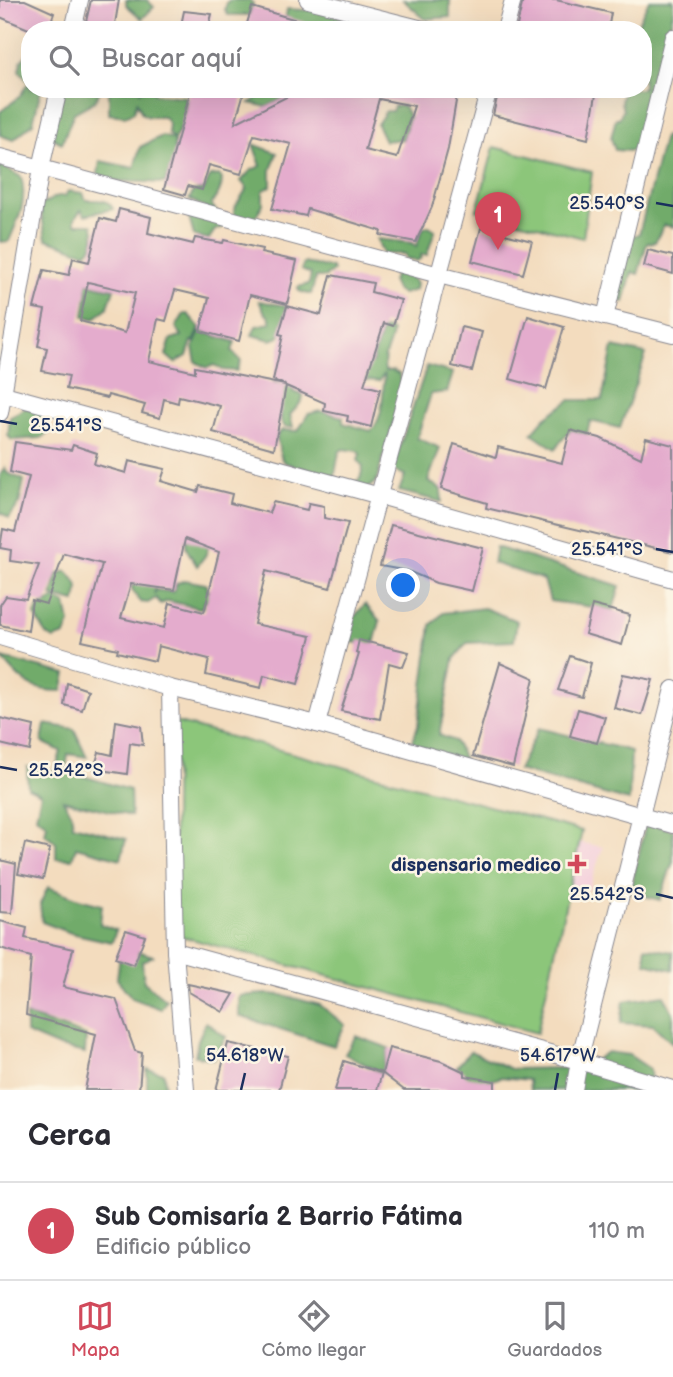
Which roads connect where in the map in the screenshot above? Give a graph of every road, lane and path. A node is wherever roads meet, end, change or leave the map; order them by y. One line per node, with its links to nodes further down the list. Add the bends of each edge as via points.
1 (80, 0): 4 (street)
2 (308, 0): 5 (street)
3 (513, 0): 6 (street)
4 (75, 21)
5 (391, 21)
6 (507, 21)
7 (673, 37): 13 (street)
8 (57, 98): 11 (street)
9 (487, 98): 12 (street)
10 (0, 157): 11 (street)
11 (41, 168): 12 (street); 15 (street)
12 (439, 275): 13 (street); 17 (street)
13 (606, 317): 14 (street)
14 (673, 334)
15 (1, 394): 16 (street); 17 (street)
16 (0, 413)
17 (380, 496): 18 (street); 22 (street)
18 (673, 579)
19 (0, 636): 20 (street)
20 (170, 688): 22 (street); 25 (street)
21 (673, 689): 23 (street)
22 (317, 724): 23 (street)
23 (641, 816): 24 (street); 26 (street)
24 (673, 825)
25 (175, 951): 26 (street); 28 (street)
26 (579, 1061): 27 (street); 29 (street)
27 (673, 1089)
28 (186, 1090)
29 (574, 1090)

